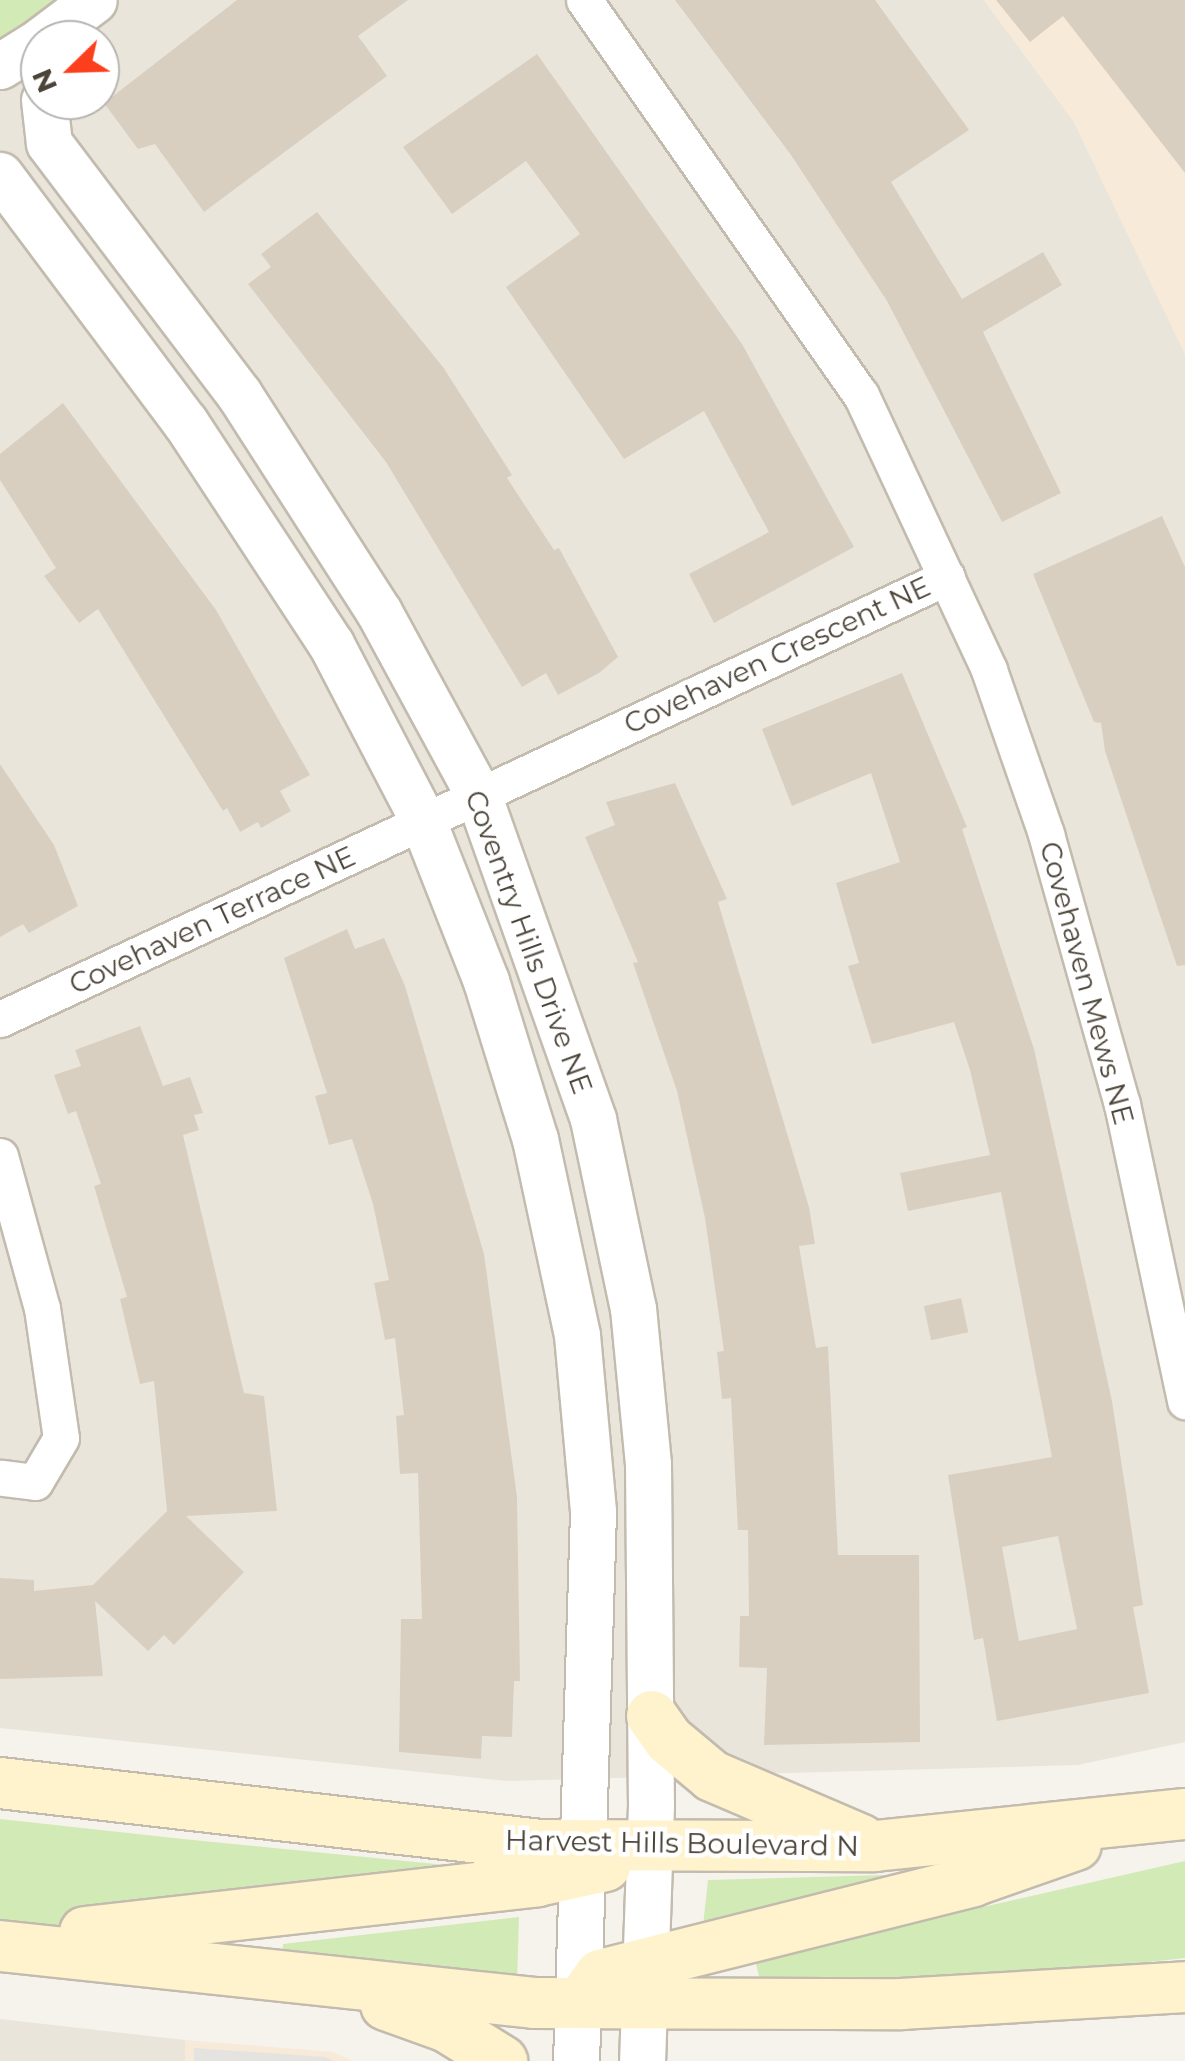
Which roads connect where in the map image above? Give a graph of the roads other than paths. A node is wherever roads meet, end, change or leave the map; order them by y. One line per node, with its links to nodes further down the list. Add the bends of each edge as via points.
1 (94, 0): 3 (street)
2 (584, 0): 6 (street, Covehaven Crescent NE, via 730,200 860,396)
3 (68, 20)
4 (46, 120): 7 (street, Coventry Hills Drive NE, via 49,143 239,394 378,612)
5 (0, 174): 8 (street, Coventry Hills Drive NE, via 186,422 310,612)
6 (947, 577): 7 (street, Covehaven Crescent NE); 11 (street, Covehaven Mews NE, via 989,670 1051,852 1122,1104)
7 (478, 794): 8 (street, Covehaven Crescent NE); 13 (street, Coventry Hills Drive NE, via 593,1119 633,1308 648,1464)
8 (423, 821): 9 (street, Covehaven Terrace NE); 18 (street, Coventry Hills Drive NE, via 486,981 529,1122 577,1335 593,1512)
9 (0, 1019)
10 (0, 1156): 12 (street, via 42,1308 61,1438 35,1482)
11 (1185, 1401)
12 (0, 1478)
13 (652, 1716): 16 (street, Coventry Hills Drive NE); 17 (main road, via 712,1776)
14 (0, 1783): 18 (main road, Harvest Hills Boulevard N)
15 (1166, 1817): 17 (main road, Harvest Hills Boulevard N); 21 (main road)
16 (650, 1846): 17 (main road, Harvest Hills Boulevard N); 18 (main road); 21 (street, Coventry Hills Drive NE)
17 (875, 1846)
18 (582, 1858): 19 (main road); 23 (street, Coventry Hills Drive NE)
19 (0, 1942): 20 (main road)
20 (302, 1975): 23 (main road); 24 (main road, via 447,2027)
21 (648, 1982): 22 (main road, via 901,2004); 23 (main road, via 600,1974); 26 (street, Coventry Hills Drive NE)
22 (1185, 1986)
23 (580, 2004): 25 (street, Coventry Hills Drive NE)
24 (502, 2061)
25 (576, 2061)
26 (642, 2061)

